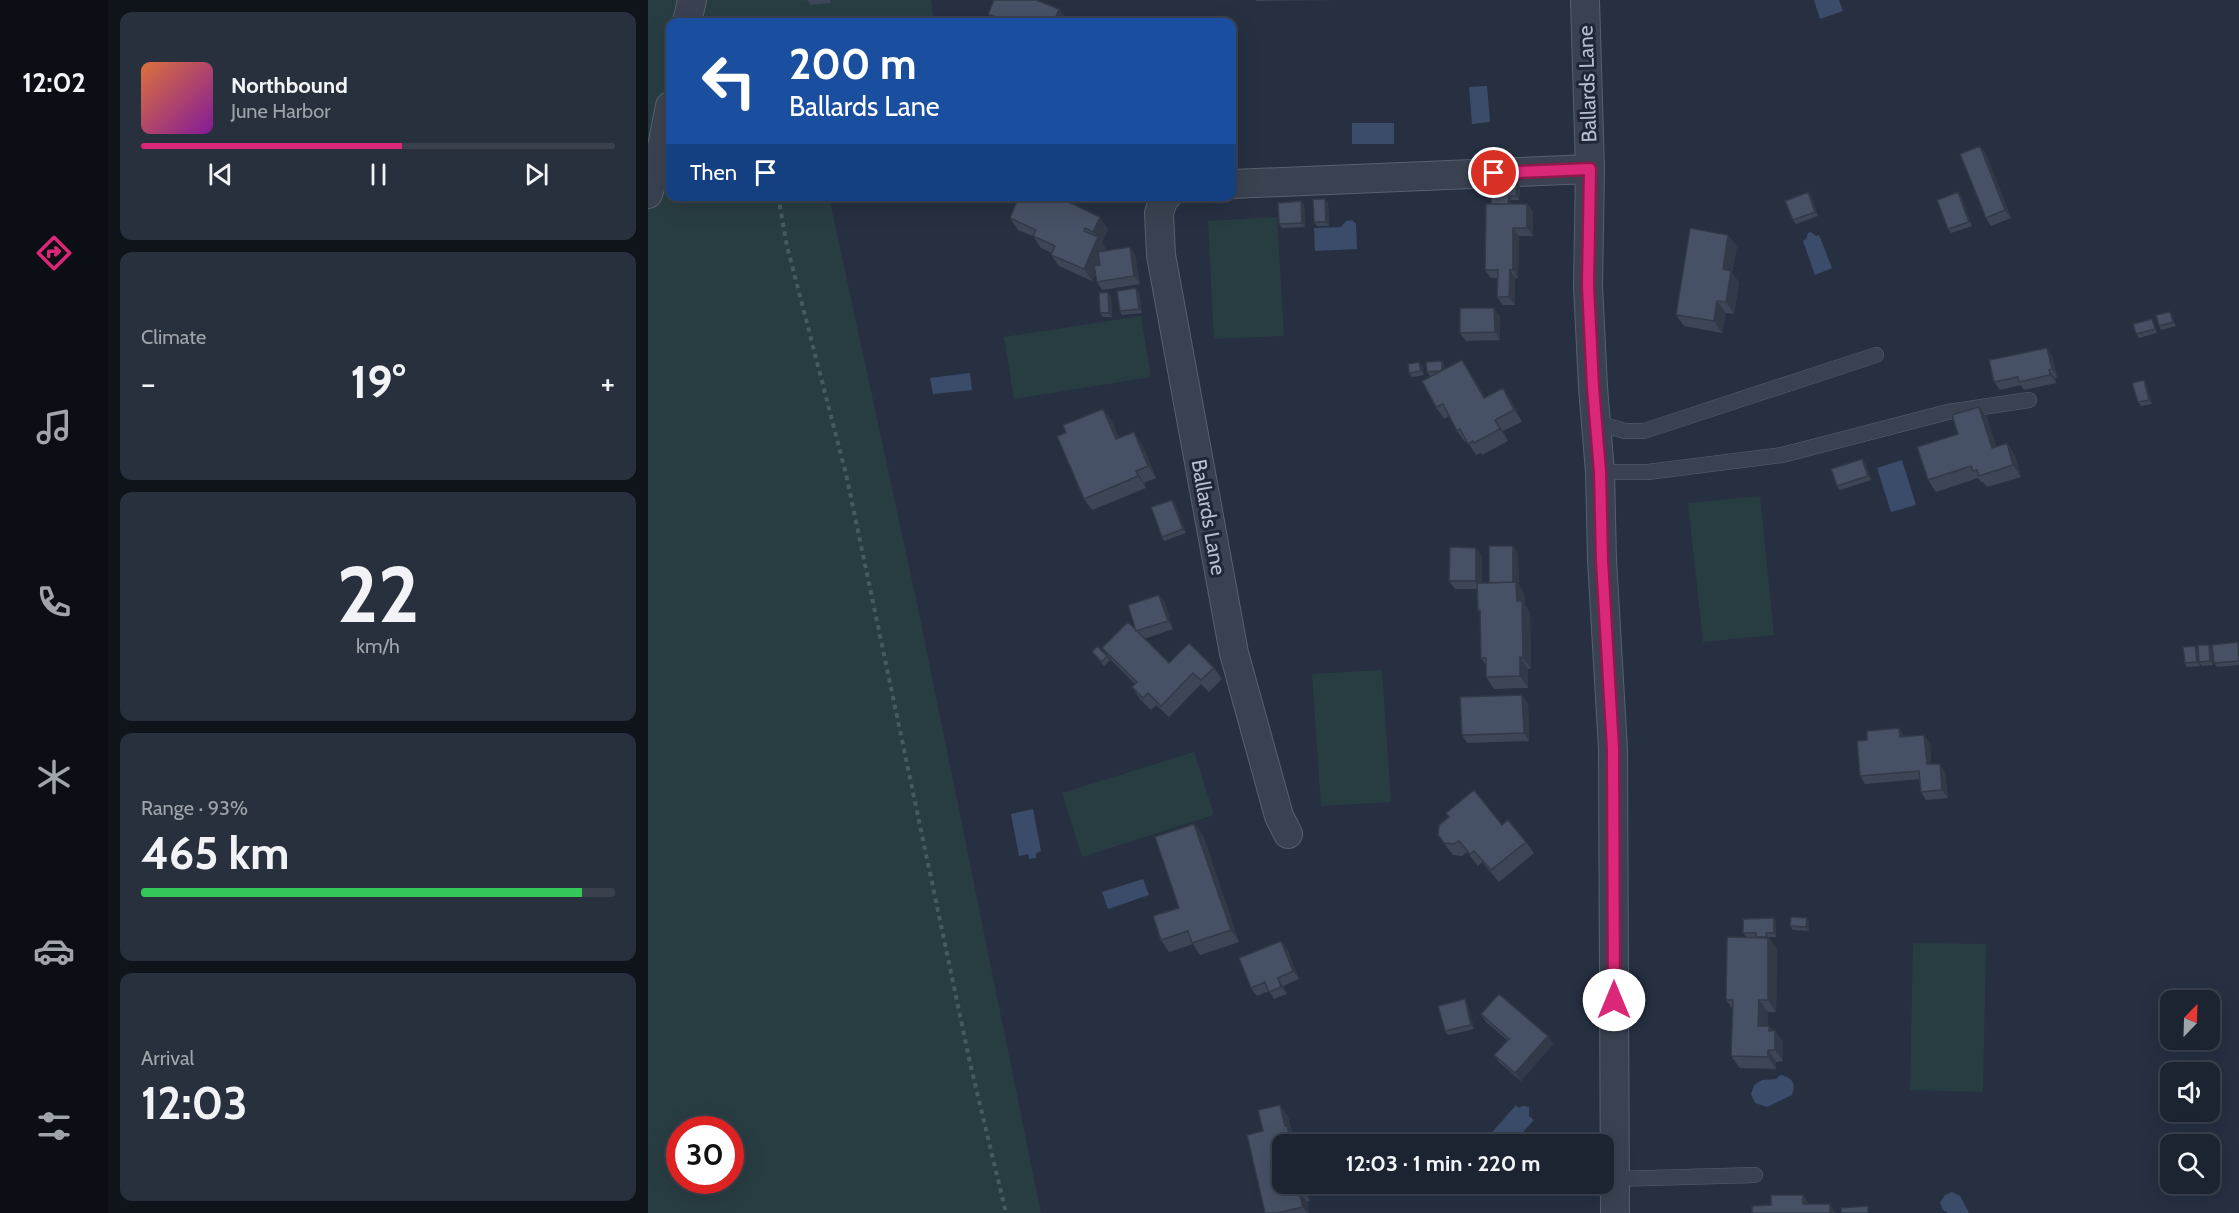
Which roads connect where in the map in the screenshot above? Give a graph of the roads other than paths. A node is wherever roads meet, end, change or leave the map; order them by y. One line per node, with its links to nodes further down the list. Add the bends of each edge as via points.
1 (692, 0): 3 (street)
2 (1585, 0): 5 (street, Ballards Lane)
3 (688, 18)
4 (666, 126): 7 (street)
5 (1590, 169): 6 (street, Ballards Lane); 11 (street, Ballards Lane, via 1588,286)
6 (1236, 184)
7 (648, 194)
8 (1163, 201): 13 (street, Ballards Lane, via 1159,213 1161,255 1234,653 1279,816)
9 (1876, 355): 11 (lane, via 1644,430)
10 (2030, 400): 12 (lane, via 1948,412 1782,455 1648,472)
11 (1596, 423): 12 (street, Ballards Lane)
12 (1600, 472): 15 (street, Ballards Lane, via 1613,749)
13 (1288, 834)
14 (1755, 1175): 15 (lane)
15 (1615, 1179): 16 (street, Ballards Lane)
16 (1615, 1213)

